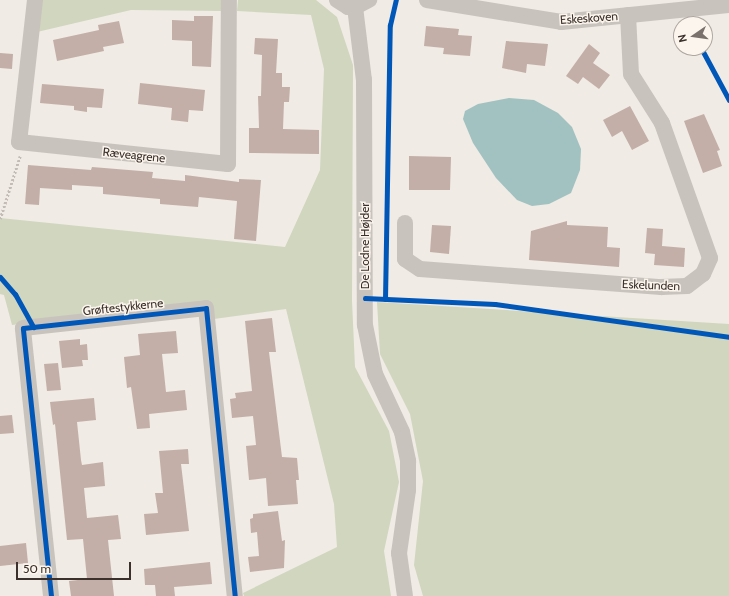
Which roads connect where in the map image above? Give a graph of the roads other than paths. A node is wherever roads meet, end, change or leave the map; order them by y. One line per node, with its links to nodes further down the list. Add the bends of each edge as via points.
1 (35, 0): 2 (street, Ræveagrene, via 19,142 228,164)
2 (228, 0)
3 (337, 0): 5 (street, via 348,7)
4 (427, 0): 7 (street, Eskeskoven, via 561,22)
5 (362, 4): 11 (street, De Lodne Højder, via 365,325 375,374 402,432 408,461 408,490 399,553)
6 (729, 5): 7 (street, Eskeskoven)
7 (628, 15): 8 (street, Eskelunden, via 631,74 668,137 710,258 703,274 687,286 661,286 420,269 405,259)
8 (405, 223)
9 (51, 596): 10 (street, Grøftestykkerne, via 23,328 206,308)
10 (235, 596)
11 (405, 596)

